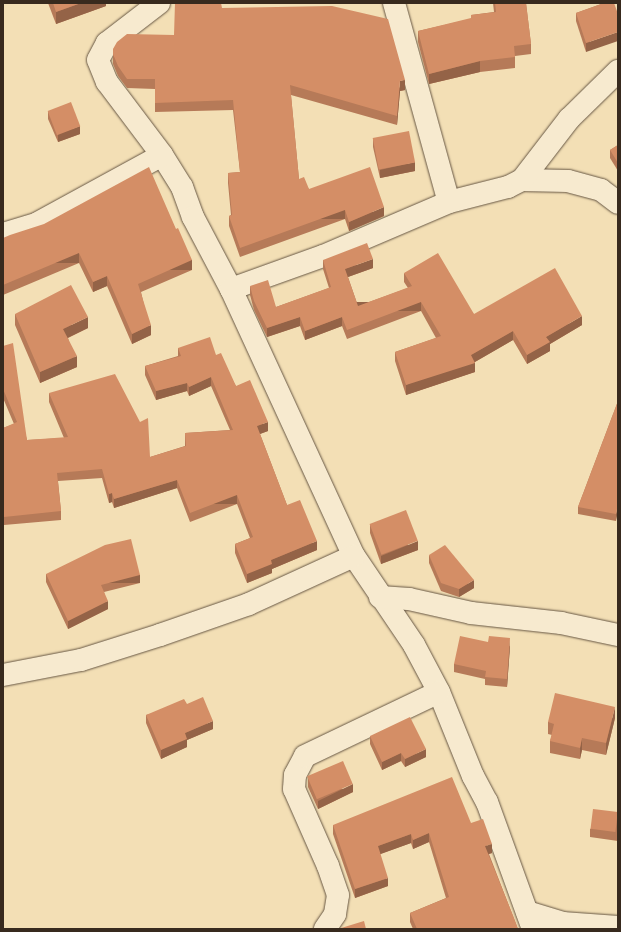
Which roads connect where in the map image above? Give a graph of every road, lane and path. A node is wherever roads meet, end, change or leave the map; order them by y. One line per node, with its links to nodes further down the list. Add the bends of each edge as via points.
1 (159, 3): 4 (street, via 107,43 98,60 106,82)
2 (394, 3): 6 (street)
3 (618, 71): 5 (street, via 569,119)
4 (162, 155): 8 (street, via 38,223); 9 (street, via 182,187 193,217)
5 (522, 180): 6 (street, via 508,187); 7 (street, via 568,181 601,190)
6 (449, 202): 9 (street, via 323,256)
7 (618, 203)
8 (3, 234)
9 (231, 289): 10 (street)
10 (354, 556): 11 (street); 13 (street, via 249,604 160,635 81,660)
11 (380, 597): 12 (street, via 409,599 471,613 561,623); 14 (street, via 414,645)
12 (618, 635)
13 (3, 676)
14 (439, 692): 15 (street, via 473,776 487,802); 17 (street, via 305,756 295,775 294,789 328,866 338,896 335,914)
15 (530, 921): 16 (street)
16 (618, 927)
17 (325, 929)

